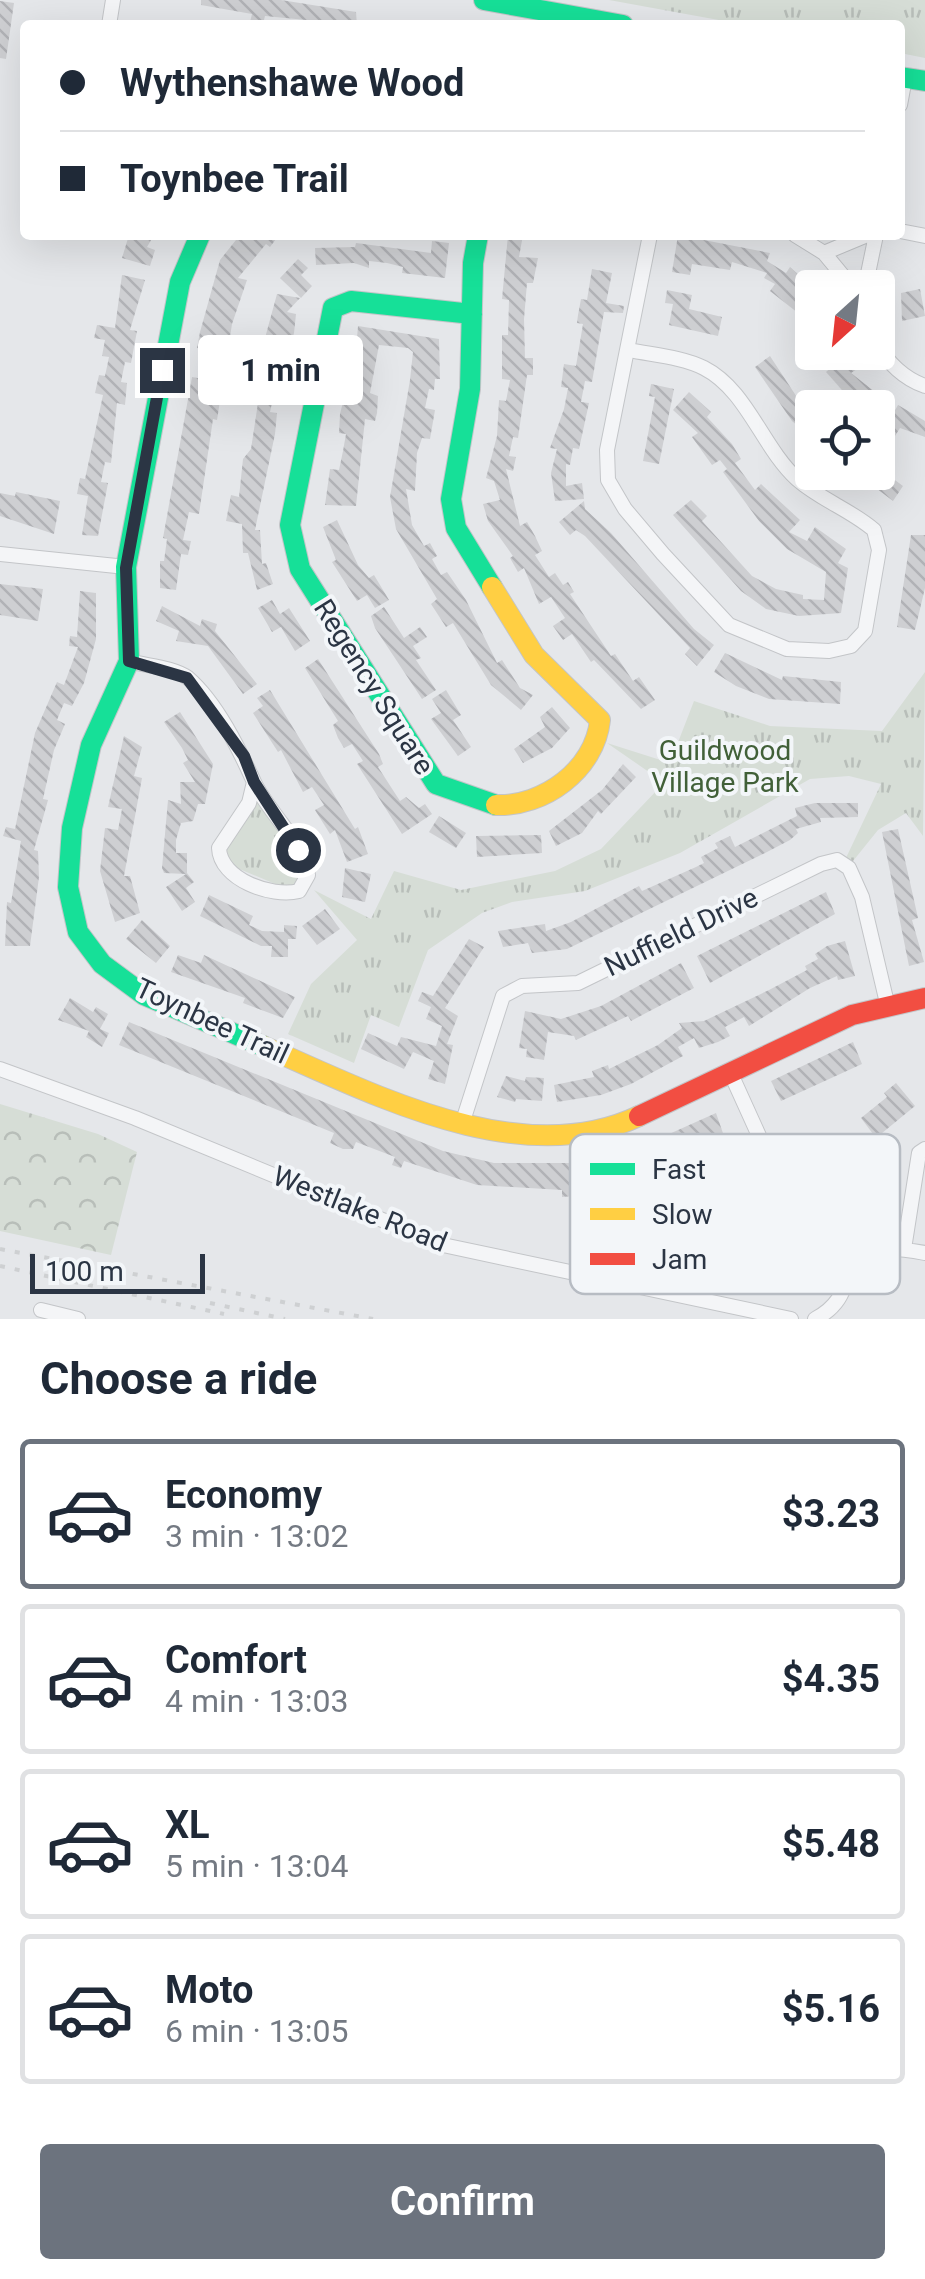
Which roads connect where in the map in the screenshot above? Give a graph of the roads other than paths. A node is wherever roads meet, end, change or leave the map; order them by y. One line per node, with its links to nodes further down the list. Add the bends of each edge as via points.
1 (484, 0): 2 (street)
2 (594, 20)
3 (197, 240): 17 (street, Toynbee Trail, via 173,312)
4 (478, 240): 12 (street, Regency Square)
5 (649, 240): 13 (street)
6 (803, 240): 9 (street)
7 (855, 240): 9 (street)
8 (875, 240): 11 (street)
9 (824, 253): 10 (street)
10 (838, 270)
11 (869, 270)
12 (472, 314): 12 (street, Regency Square, via 470,389 450,499 456,528 534,656 600,720 599,739 572,774 519,807 472,802 436,784 300,569 290,526 333,308 351,301)
13 (629, 350): 13 (street, via 607,450 608,480 625,510 730,625 787,649 851,646 865,631 879,550 874,530 796,478 712,373)
14 (895, 367): 15 (street)
15 (925, 386)
16 (0, 554): 17 (street)
17 (126, 568): 18 (street, Toynbee Trail)
18 (129, 661): 19 (street, via 187,678 244,756); 24 (street, Toynbee Trail, via 90,746 72,828 68,887 78,932 102,964 144,996)
19 (254, 782): 19 (street, via 249,803 219,848 221,865 270,890 299,890 308,875 303,858)
20 (925, 998): 21 (street, Toynbee Trail)
21 (887, 1004): 23 (street, Toynbee Trail); 24 (street, Nuffield Drive, via 855,879 838,860 821,864 578,982 522,986 502,996)
22 (0, 1069): 32 (street, Westlake Road, via 443,1245)
23 (731, 1074): 25 (street, Toynbee Trail, via 622,1124); 26 (street)
24 (462, 1124): 27 (street, Toynbee Trail, via 539,1139)
25 (580, 1134)
26 (758, 1134)
27 (570, 1135)
28 (925, 1149): 30 (street)
29 (900, 1248): 30 (street)
30 (904, 1249): 31 (street)
31 (925, 1253)
32 (570, 1272)
33 (673, 1294): 37 (street, Westlake Road)
34 (842, 1294): 38 (street)
35 (42, 1310): 36 (street)
36 (78, 1319)
37 (791, 1319)
38 (815, 1319)

